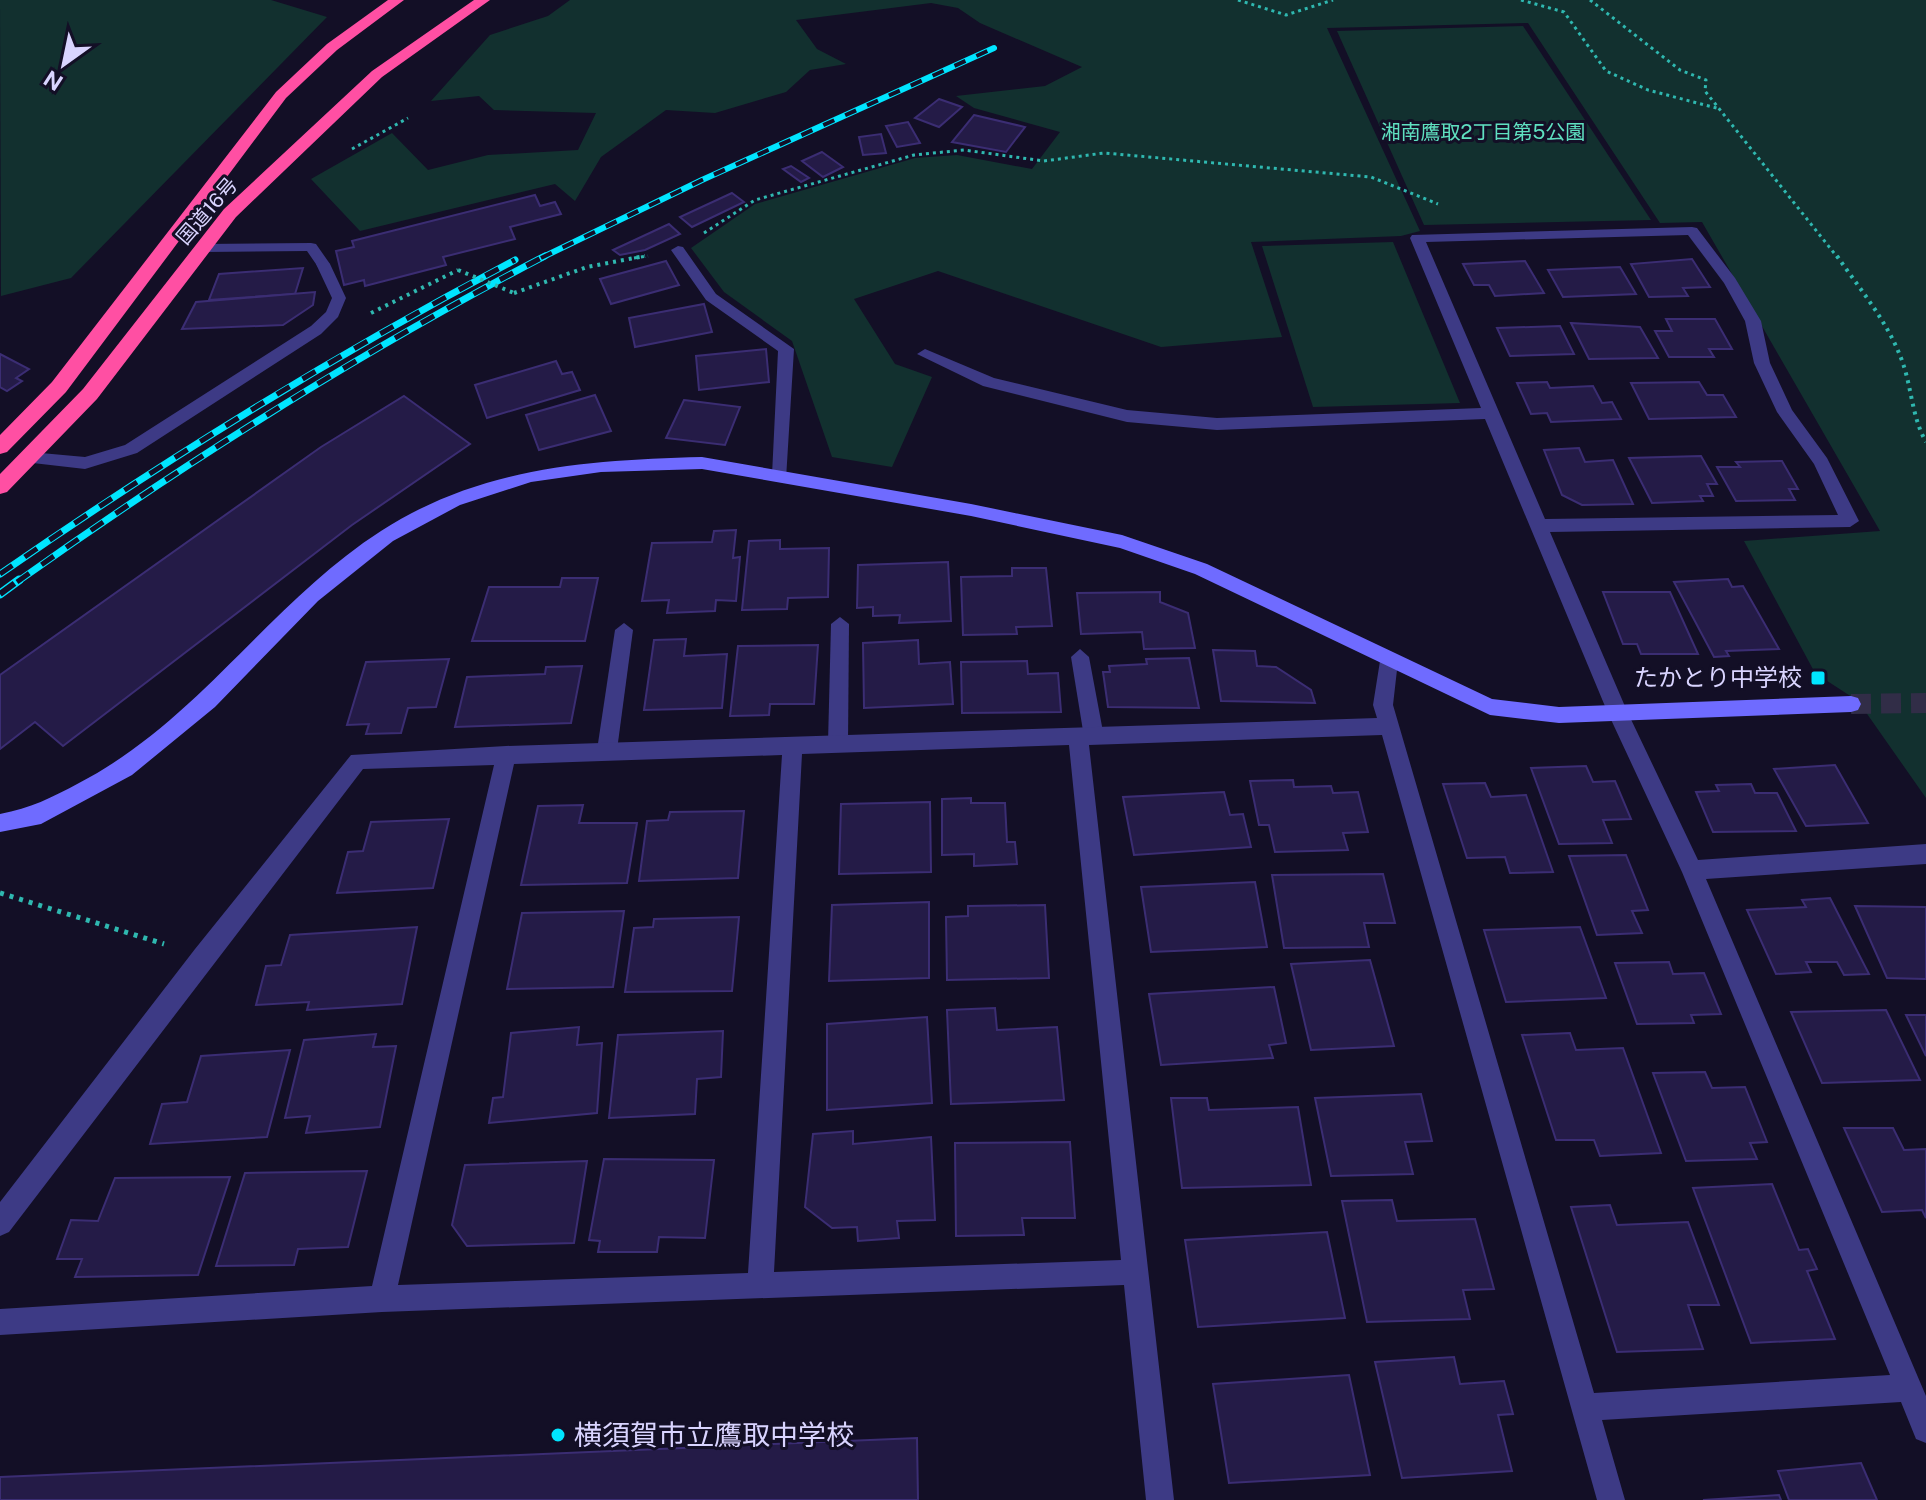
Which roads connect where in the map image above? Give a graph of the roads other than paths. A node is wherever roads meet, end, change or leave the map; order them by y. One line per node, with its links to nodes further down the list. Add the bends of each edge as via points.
1 (397, 0): 7 (highway, 国道16号, via 332,47 281,95 59,387)
2 (483, 0): 3 (highway, 国道16号, via 377,74 230,213)
3 (204, 248): 8 (highway, 国道16号, via 90,394); 8 (street, via 311,247 339,298 333,314 290,349 131,449 85,463)
4 (678, 250): 9 (street, via 711,297 786,349)
5 (925, 354): 6 (street, via 989,382 1142,417 1217,424)
6 (1488, 413): 11 (street); 11 (street, via 1417,238 1692,231 1753,321 1762,363 1785,412 1821,462 1850,521)
7 (0, 447)
8 (30, 458): 10 (highway, 国道16号)
9 (780, 475): 15 (street, via 1122,542 1201,569); 24 (street, via 702,463 601,466 530,476 454,501 387,536 312,596 208,701 125,769 34,817)
10 (0, 487)
11 (1541, 526): 17 (street)
12 (840, 624): 20 (street)
13 (624, 630): 22 (street)
14 (1080, 657): 19 (street)
15 (1389, 661): 17 (street, via 1490,707 1559,715); 18 (street, via 1383,705)
16 (1851, 704): 17 (street)
17 (1617, 711): 26 (street)
18 (1389, 726): 19 (street); 33 (street)
19 (1086, 736): 20 (street); 28 (street)
20 (838, 743): 21 (street)
21 (793, 745): 22 (street); 29 (street)
22 (607, 750): 23 (street)
23 (506, 755): 27 (street, via 358,761); 30 (street)
24 (0, 823)
25 (1926, 854): 26 (street)
26 (1692, 870): 32 (street)
27 (0, 1223)
28 (1136, 1272): 29 (street); 35 (street)
29 (760, 1286): 30 (street)
30 (382, 1299): 31 (street)
31 (0, 1322)
32 (1907, 1388): 33 (street); 34 (street)
33 (1584, 1407): 36 (street)
34 (1926, 1429)
35 (1160, 1500)
36 (1611, 1500)

